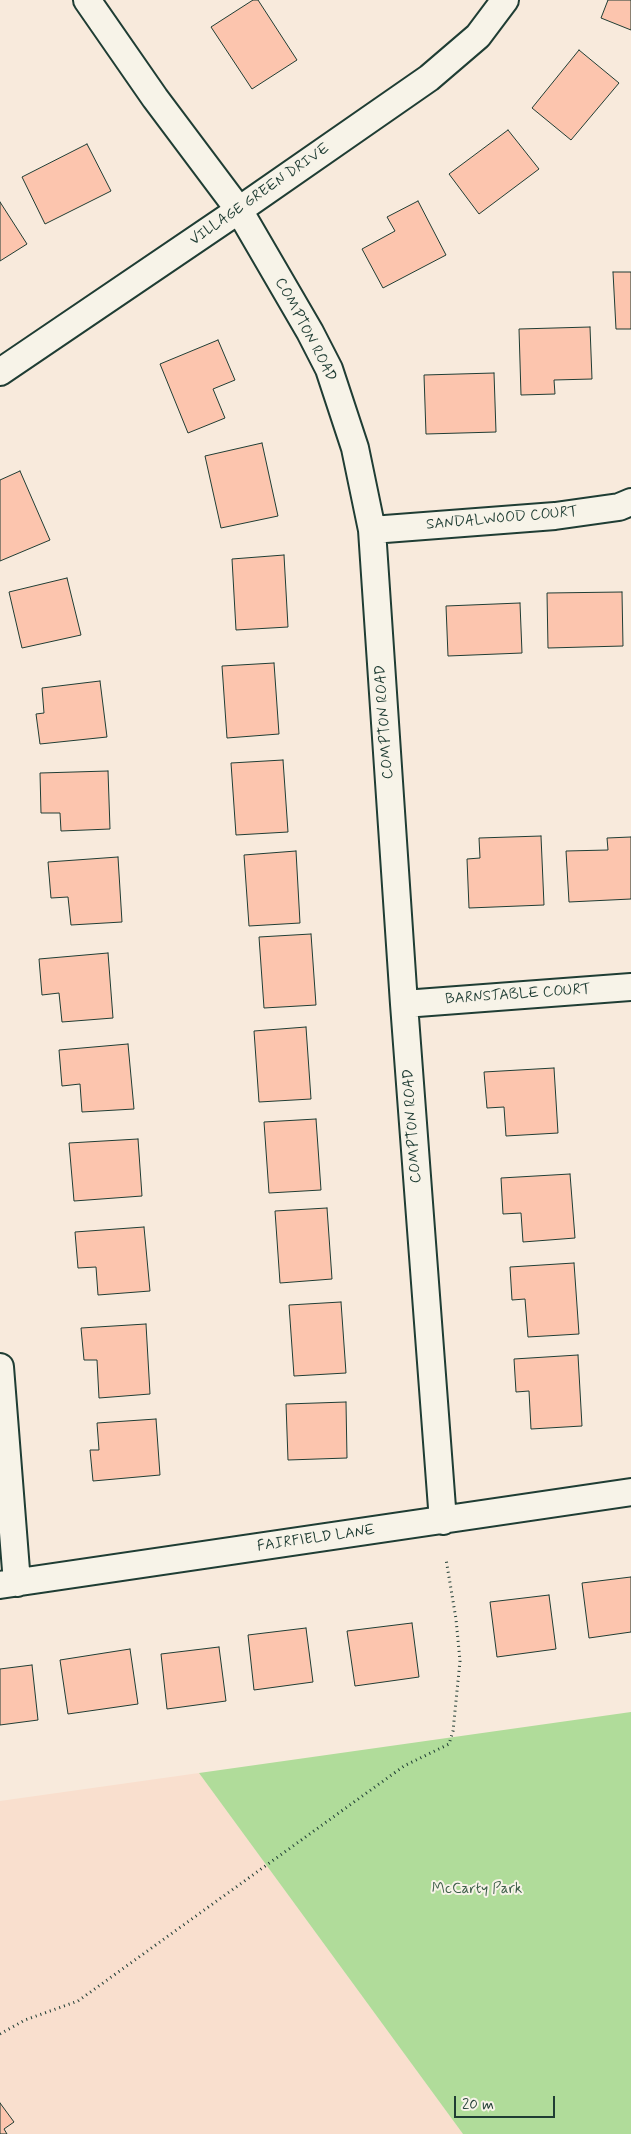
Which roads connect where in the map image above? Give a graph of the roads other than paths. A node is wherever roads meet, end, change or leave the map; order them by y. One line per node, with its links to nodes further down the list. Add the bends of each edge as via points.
1 (87, 0): 3 (street, COMPTON ROAD)
2 (505, 0): 3 (street, VILLAGE GREEN DRIVE, via 478,36 429,78)
3 (239, 210): 4 (street, VILLAGE GREEN DRIVE); 6 (street, COMPTON ROAD, via 329,369 355,448)
4 (0, 372)
5 (631, 502): 6 (street, SANDALWOOD COURT, via 619,507 555,516)
6 (372, 530): 8 (street, COMPTON ROAD)
7 (631, 987): 8 (street, BARNSTABLE COURT)
8 (404, 1004): 11 (street, COMPTON ROAD)
9 (0, 1367): 12 (street)
10 (631, 1492): 11 (street, FAIRFIELD LANE)
11 (443, 1521): 12 (street, FAIRFIELD LANE)
12 (8, 1584)

